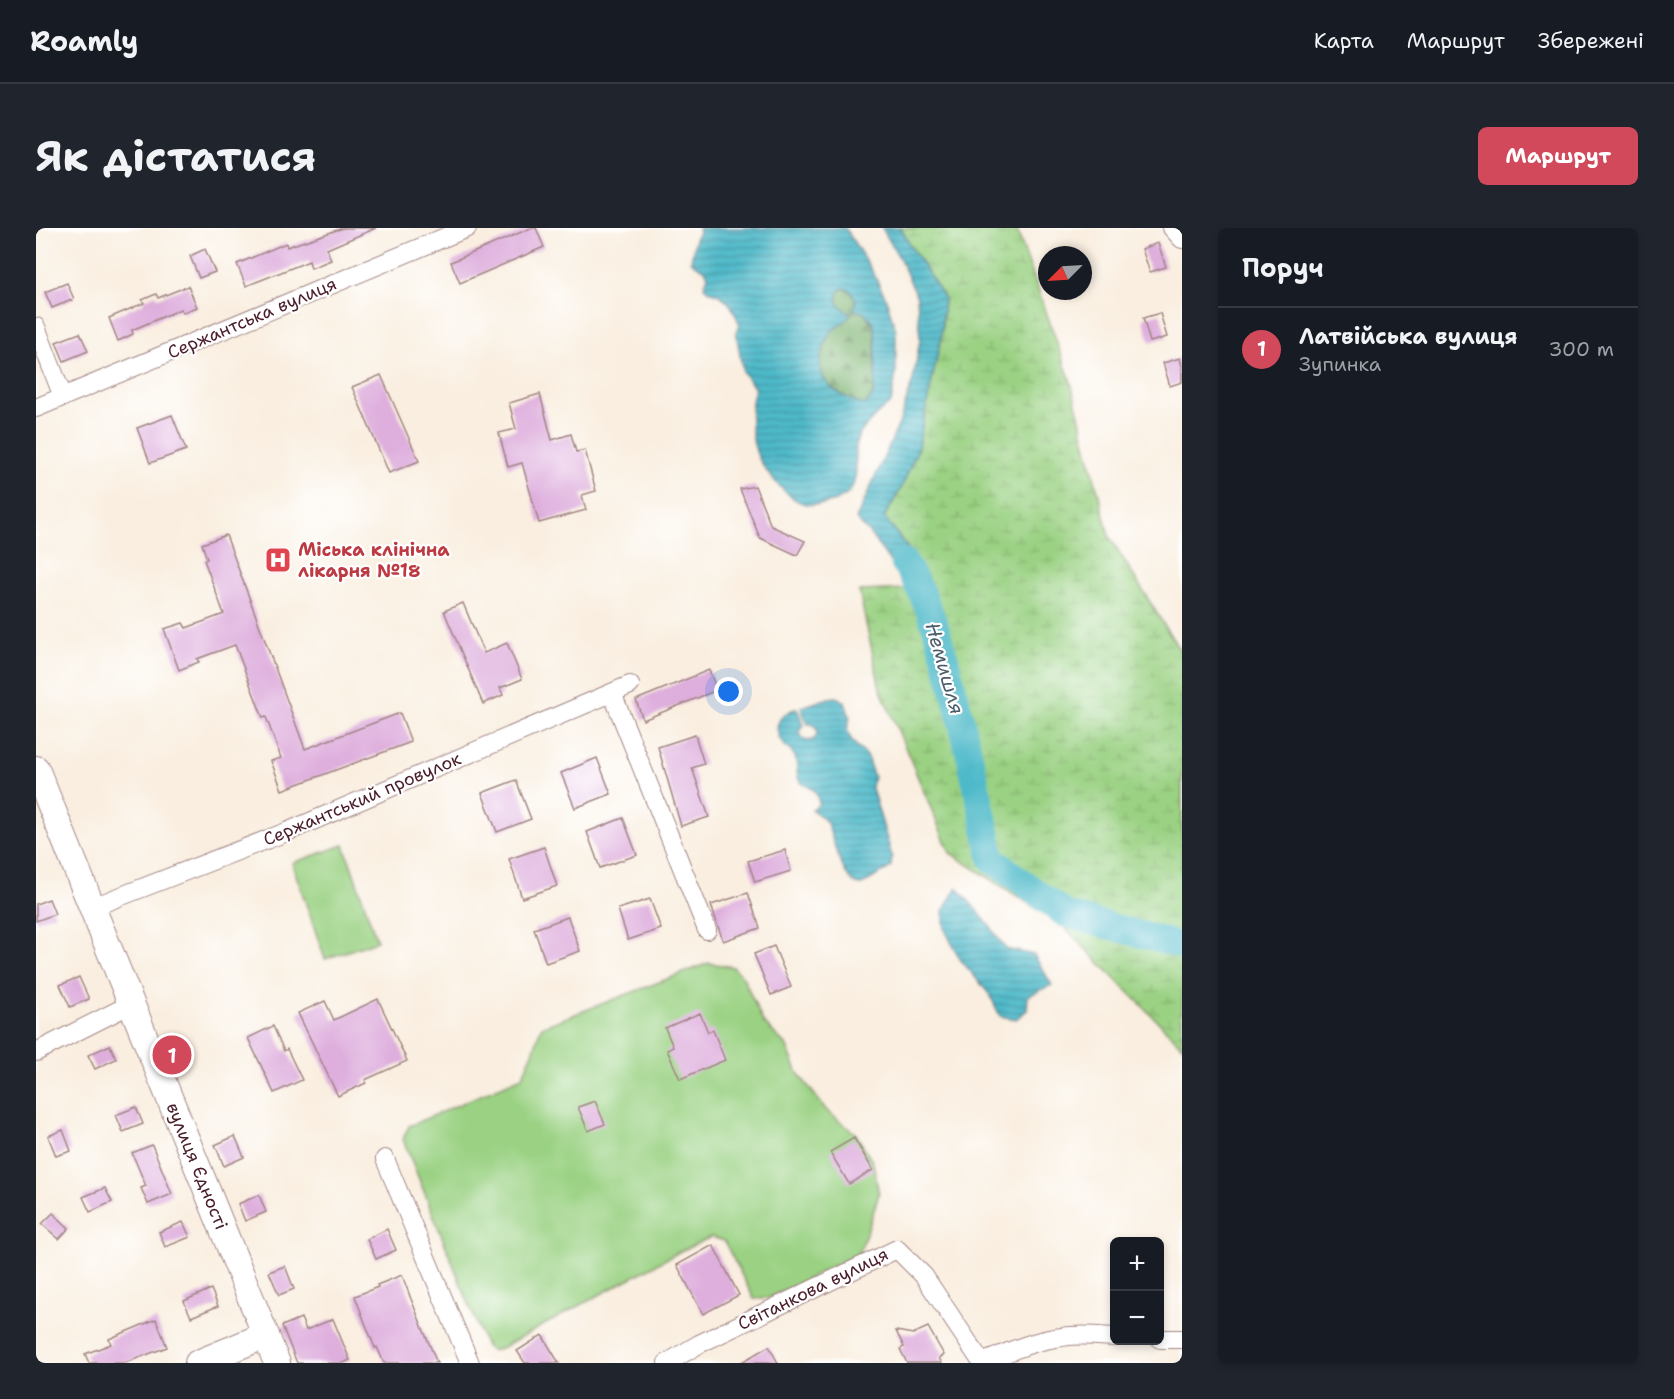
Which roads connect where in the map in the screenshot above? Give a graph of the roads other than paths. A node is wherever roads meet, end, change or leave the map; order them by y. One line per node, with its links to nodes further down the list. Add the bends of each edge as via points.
1 (467, 228): 5 (street, Сержантська вулиця)
2 (1172, 228): 3 (street)
3 (1182, 239)
4 (36, 327): 5 (street)
5 (63, 397): 6 (street, Сержантська вулиця)
6 (36, 408)
7 (630, 685): 8 (street, Сержантський провулок)
8 (612, 693): 10 (street, Сержантський провулок, via 289,831); 11 (street)
9 (36, 768): 10 (main road, вулиця Єдності)
10 (93, 907): 12 (main road, вулиця Єдності)
11 (707, 930)
12 (132, 1004): 13 (street); 15 (main road, вулиця Єдності)
13 (36, 1053)
14 (385, 1159): 21 (street)
15 (266, 1335): 19 (main road); 20 (main road, вулиця Єдності)
16 (1110, 1337): 23 (street, via 1062,1337 1023,1346)
17 (1164, 1339): 18 (street)
18 (1182, 1339)
19 (198, 1363)
20 (277, 1363)
21 (470, 1363)
22 (667, 1363): 23 (street, Світанкова вулиця, via 897,1249 924,1276)
23 (982, 1363)

